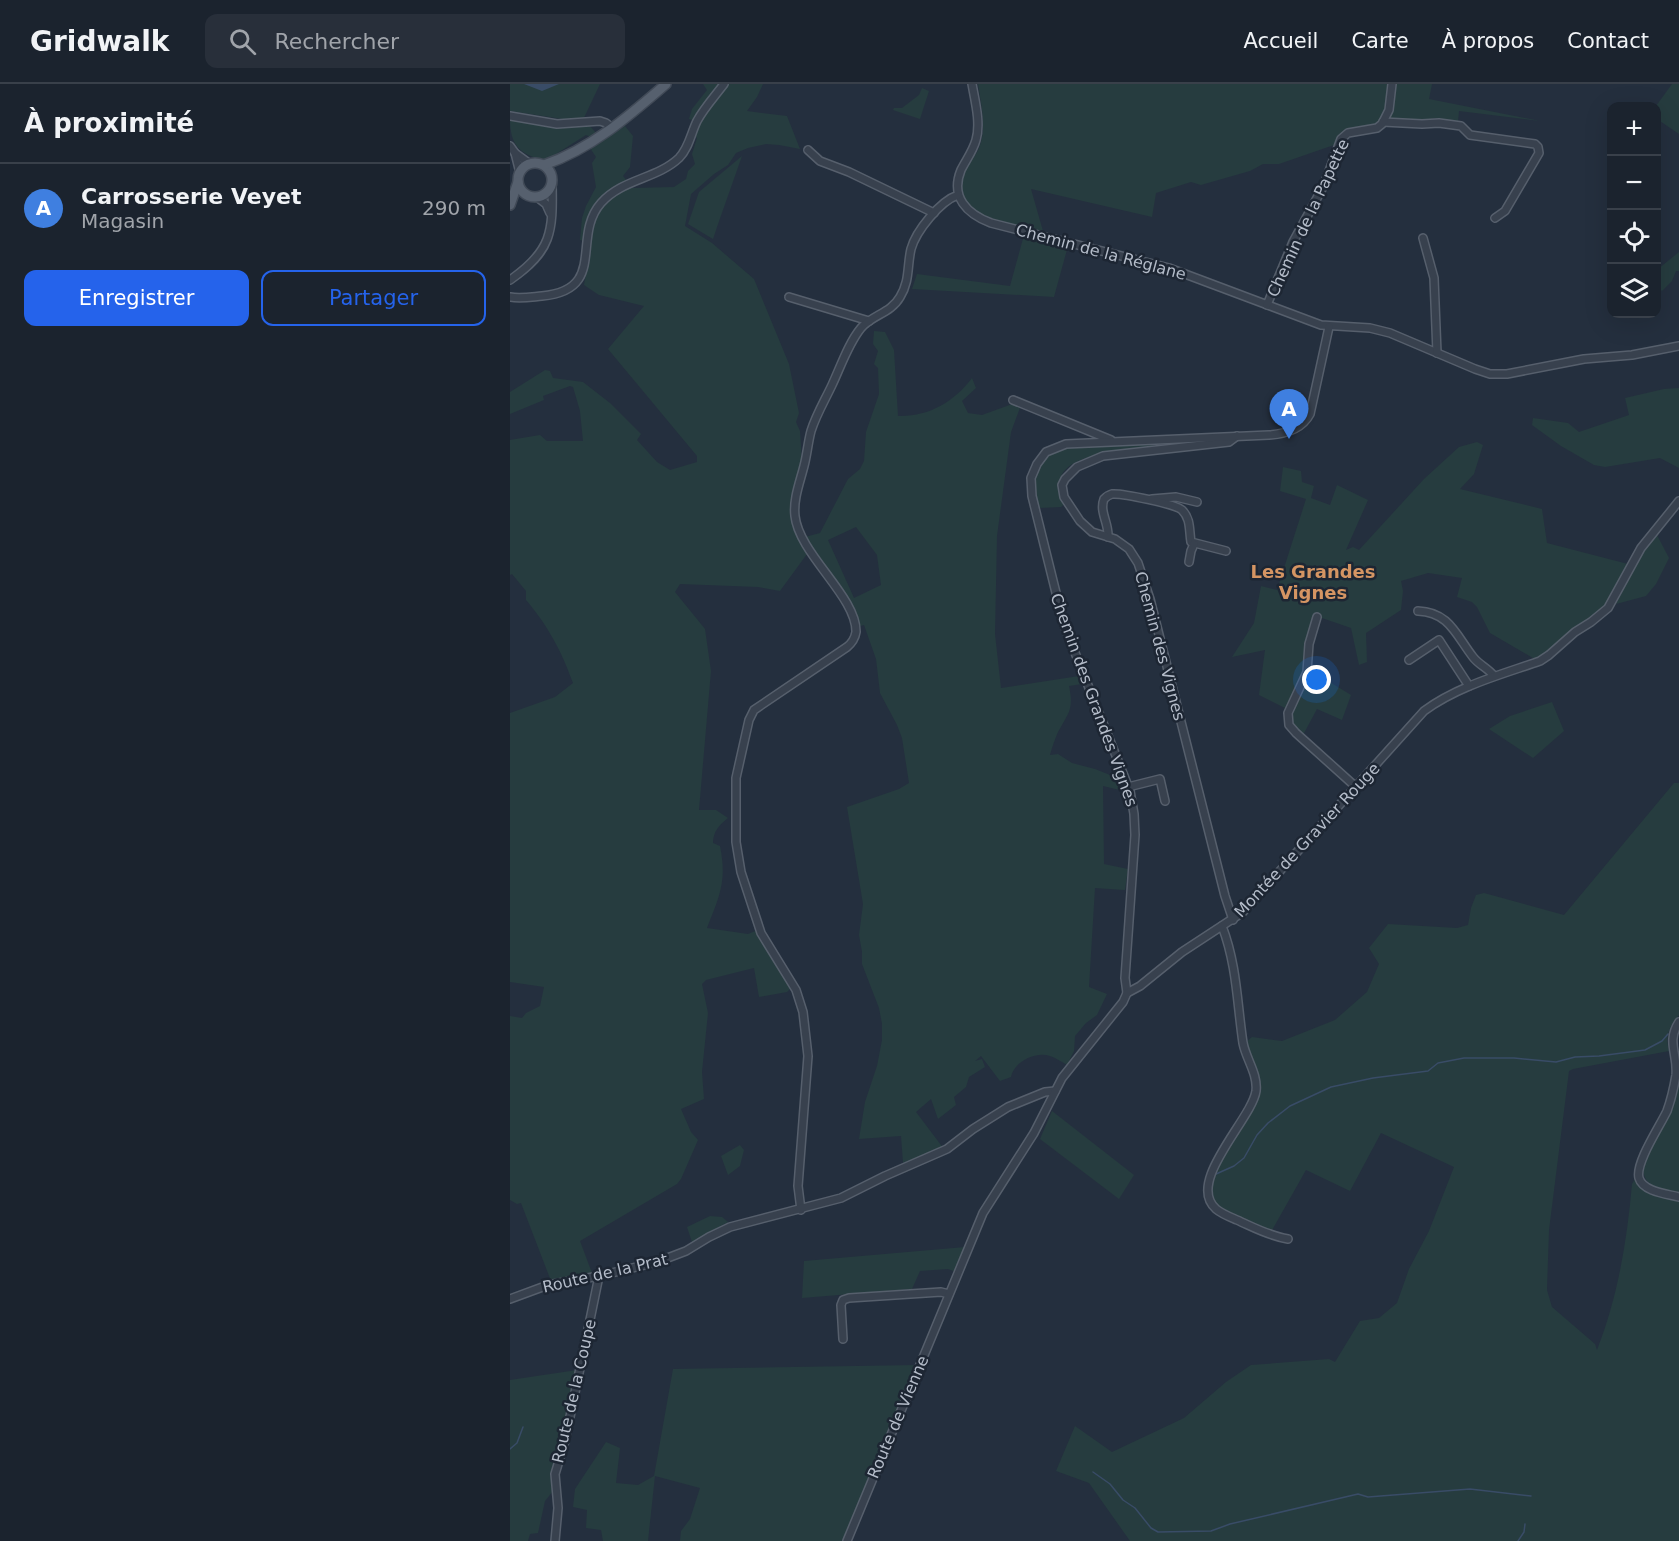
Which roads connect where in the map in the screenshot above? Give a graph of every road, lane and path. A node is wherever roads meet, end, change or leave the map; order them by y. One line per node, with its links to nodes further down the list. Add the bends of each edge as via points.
1 (666, 84): 7 (main road)
2 (724, 84): 23 (street, via 701,115 680,157 621,187 597,207 590,223 584,271 575,284 553,295)
3 (972, 84): 15 (street, via 977,137 961,170)
4 (1392, 84): 6 (street, via 1389,110)
5 (510, 116): 7 (street, via 557,124 600,121)
6 (1383, 122): 20 (street, Chemin de la Papette, via 1461,126 1470,135 1538,147 1539,153 1505,211); 25 (street, Chemin de la Papette, via 1377,128 1348,133 1341,139 1323,187 1293,242)
7 (612, 128): 10 (main road)
8 (512, 150): 11 (street); 13 (street)
9 (808, 150): 18 (street, via 820,161)
10 (565, 157): 12 (main road); 14 (main road)
11 (530, 164): 12 (main road); 13 (main road)
12 (544, 165): 14 (main road)
13 (519, 178): 16 (main road, via 520,188); 17 (main road)
14 (552, 180): 16 (main road, via 544,195); 19 (street)
15 (958, 195): 18 (street); 25 (street, Chemin de la Réglane, via 970,213 991,223 1152,262)
16 (533, 197): 17 (main road); 19 (street, via 546,204)
17 (510, 206)
18 (934, 213): 26 (street, via 913,244 908,280 898,300)
19 (553, 218): 22 (street, via 541,252)
20 (1495, 218)
21 (1423, 238): 29 (street, via 1434,278)
22 (510, 280)
23 (510, 297)
24 (789, 297): 26 (street)
25 (1267, 305): 27 (street, Chemin de la Réglane)
26 (868, 321): 54 (street, via 853,339 811,431 794,513 805,544 845,603 855,624 855,635 847,647 754,710 745,733 736,787 736,842 741,872 761,933 796,990 803,1012 807,1056 798,1195)
27 (1329, 327): 29 (street, Chemin de la Réglane, via 1381,330); 31 (street, Chemin des Grandes Vignes, via 1307,419 1294,430 1280,434)
28 (1679, 346): 29 (street, Chemin de la Réglane, via 1499,374 1482,372)
29 (1437, 353)
30 (1013, 400): 32 (street)
31 (1238, 436): 32 (street, Chemin des Grandes Vignes); 36 (street, Chemin des Vignes, via 1229,442 1103,456 1069,473 1062,485 1064,496 1086,528)
32 (1114, 441): 46 (street, Chemin des Grandes Vignes, via 1055,447 1036,464 1031,486 1061,616)
33 (1151, 499): 35 (street, via 1176,497); 36 (street, via 1114,494 1106,497 1101,506); 37 (street, via 1183,511)
34 (1679, 501): 43 (street, Montée de Gravier Rouge, via 1641,548 1608,608 1545,658)
35 (1197, 502)
36 (1108, 537): 48 (street, Chemin des Vignes, via 1124,544 1132,554 1150,599)
37 (1194, 544): 38 (street); 39 (street)
38 (1226, 551)
39 (1189, 562)
40 (1418, 611): 43 (street, via 1447,621 1474,659)
41 (1317, 618): 45 (street, via 1309,644 1307,672 1287,719 1296,733)
42 (1409, 660): 44 (street, via 1439,640)
43 (1494, 676): 44 (street, Montée de Gravier Rouge)
44 (1469, 686): 45 (street, Montée de Gravier Rouge, via 1424,711)
45 (1356, 786): 48 (street, Montée de Gravier Rouge)
46 (1128, 787): 47 (street, via 1160,779); 50 (street, Chemin des Grandes Vignes, via 1135,835)
47 (1165, 801)
48 (1233, 920): 49 (street, Montée de Gravier Rouge)
49 (1222, 927): 50 (street, Montée de Gravier Rouge); 55 (street, via 1235,970 1244,1045 1256,1094 1213,1171 1209,1193 1219,1211)
50 (1127, 993): 52 (street, Montée de Gravier Rouge)
51 (1679, 1022): 53 (street, via 1672,1036 1676,1070 1671,1100 1641,1163 1639,1176 1643,1185)
52 (1054, 1091): 54 (street, Route de la Prat, via 1008,1107 947,1149 850,1195); 57 (street, Route de Vienne, via 1034,1133 983,1213)
53 (1679, 1197)
54 (801, 1210): 56 (street, Route de la Prat, via 730,1227 676,1256)
55 (1287, 1239)
56 (599, 1276): 58 (street, Route de la Prat, via 548,1285); 60 (street, Route de la Coupe, via 556,1469)
57 (949, 1294): 59 (street, via 843,1300); 61 (street, Route de Vienne)
58 (510, 1299)
59 (843, 1339)
60 (555, 1541)
61 (847, 1541)

